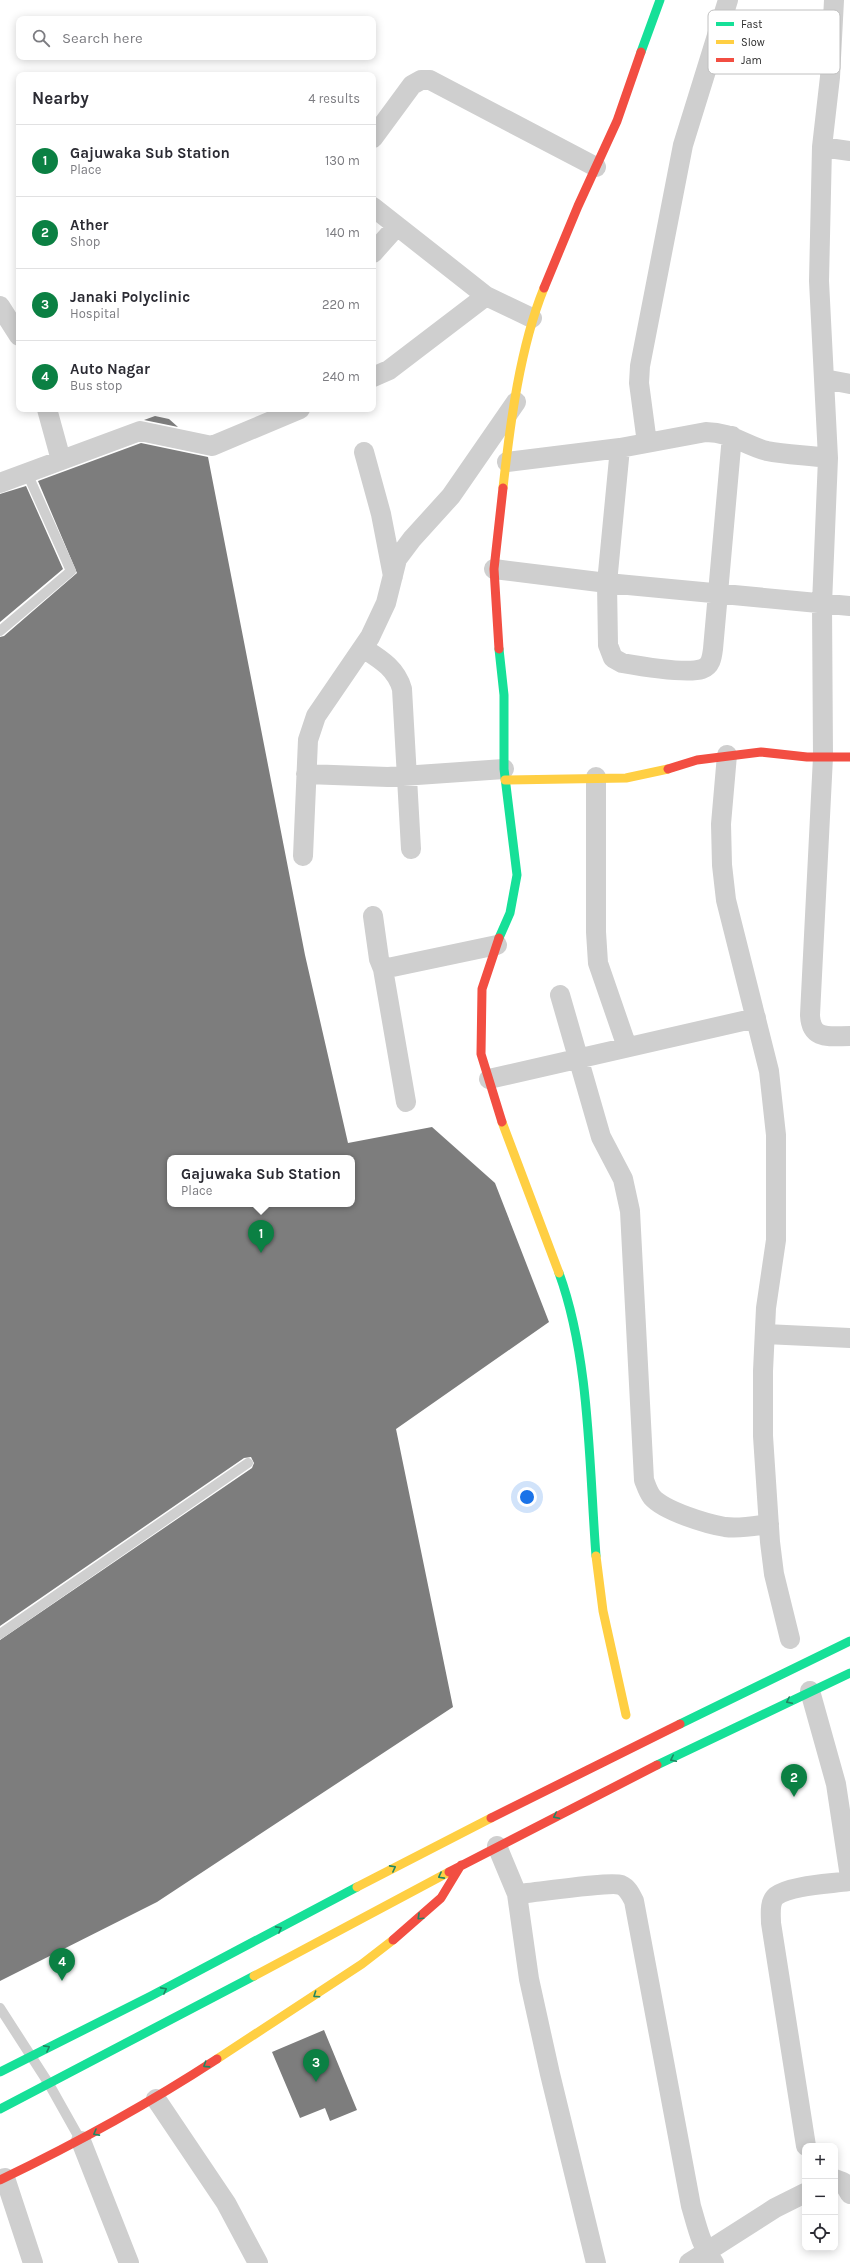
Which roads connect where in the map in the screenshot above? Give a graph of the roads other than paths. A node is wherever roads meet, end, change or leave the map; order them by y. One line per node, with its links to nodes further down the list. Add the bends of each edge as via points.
1 (728, 0): 4 (street)
2 (834, 0): 5 (street)
3 (656, 2): 11 (street, via 617,121)
4 (725, 10)
5 (833, 10)
6 (708, 63): 26 (street, via 682,145 640,366 639,383)
7 (830, 74): 9 (street)
8 (376, 134): 11 (street, via 412,85 422,80 430,80)
9 (822, 147): 10 (street); 20 (street, via 819,281)
10 (850, 151)
11 (596, 167): 17 (street)
12 (376, 209): 13 (street)
13 (397, 226): 14 (street); 15 (street)
14 (376, 250)
15 (486, 296): 17 (street); 19 (street, via 389,370)
16 (0, 306): 18 (street)
17 (532, 318): 22 (street)
18 (16, 331)
19 (376, 376)
20 (824, 379): 21 (street); 29 (street)
21 (850, 384)
22 (516, 402): 31 (street); 35 (street, via 451,496 412,539 397,560)
23 (48, 412): 30 (street)
24 (293, 412): 30 (street, via 212,446 140,431)
25 (732, 436): 26 (street, via 720,432 706,432); 29 (street, via 767,451); 37 (street)
26 (647, 443): 27 (street)
27 (620, 448): 31 (street); 36 (street)
28 (364, 452): 35 (street, via 381,514)
29 (828, 458): 38 (street)
30 (61, 460): 32 (street)
31 (507, 462): 34 (street)
32 (27, 473): 33 (street); 40 (lane, via 71,571)
33 (0, 483)
34 (494, 569): 36 (street); 47 (street, via 504,695)
35 (393, 576): 41 (street, via 386,603)
36 (607, 583): 37 (street); 37 (street, via 608,645 614,658 622,664 690,671 703,669 711,662)
37 (716, 594): 38 (street)
38 (822, 604): 39 (street); 43 (street)
39 (850, 606)
40 (0, 631)
41 (362, 648): 45 (street, via 316,716 308,740); 46 (street, via 390,666 400,680 405,715)
42 (727, 755): 43 (street, via 761,752); 48 (street, via 626,778); 55 (street, via 721,824 726,900)
43 (823, 757): 44 (street); 56 (street, via 810,1022 813,1030 819,1035)
44 (850, 757)
45 (306, 774): 46 (street); 50 (street)
46 (407, 775): 47 (street); 49 (street)
47 (504, 775): 48 (street); 52 (street, via 517,876 510,913)
48 (596, 777): 57 (street, via 598,963)
49 (411, 849)
50 (302, 856)
51 (373, 916): 53 (street, via 379,959)
52 (497, 945): 53 (street); 59 (street, via 482,989 482,1054)
53 (383, 969): 60 (street)
54 (560, 995): 58 (street)
55 (756, 1018): 57 (street); 61 (street, via 769,1071 776,1136 776,1240 766,1308)
56 (850, 1036)
57 (627, 1047): 58 (street)
58 (579, 1058): 59 (street); 64 (street, via 602,1137 622,1179 630,1211 644,1480 651,1496 657,1502 707,1523 742,1528)
59 (489, 1079): 70 (street, via 504,1130 569,1300 583,1381 599,1589 605,1631)
60 (406, 1102)
61 (765, 1334): 62 (street); 64 (street, via 763,1436)
62 (850, 1338)
63 (248, 1463): 65 (lane)
64 (769, 1524): 66 (street, via 774,1574)
65 (0, 1634)
66 (790, 1639)
67 (850, 1641): 77 (street, one-way to 67, via 151,1996 425,1851)
68 (850, 1673): 69 (street)
69 (810, 1691): 71 (street, one-way to 71); 73 (street, via 836,1784)
70 (626, 1715)
71 (497, 1846): 72 (street); 75 (street)
72 (461, 1865): 79 (street, one-way to 79); 80 (street, one-way to 80, via 441,1898 408,1928 350,1972)
73 (850, 1877)
74 (850, 1881): 83 (street, via 793,1890 776,1896 771,1903 771,1923)
75 (517, 1894): 88 (street, via 604,1885 620,1885 629,1890 634,1902); 92 (street, via 532,1994)
76 (0, 2008): 77 (lane)
77 (31, 2056): 78 (street); 79 (lane)
78 (0, 2072)
79 (49, 2084): 81 (street); 82 (lane)
80 (156, 2100): 82 (street, one-way to 82); 91 (street, via 226,2203)
81 (0, 2109)
82 (81, 2141): 84 (street); 90 (street)
83 (806, 2143)
84 (2, 2179): 89 (street)
85 (838, 2180): 87 (street, via 843,2182)
86 (802, 2194): 88 (street, via 775,2208)
87 (850, 2194)
88 (703, 2260)
89 (33, 2263)
90 (130, 2263)
91 (258, 2263)
92 (596, 2263)

